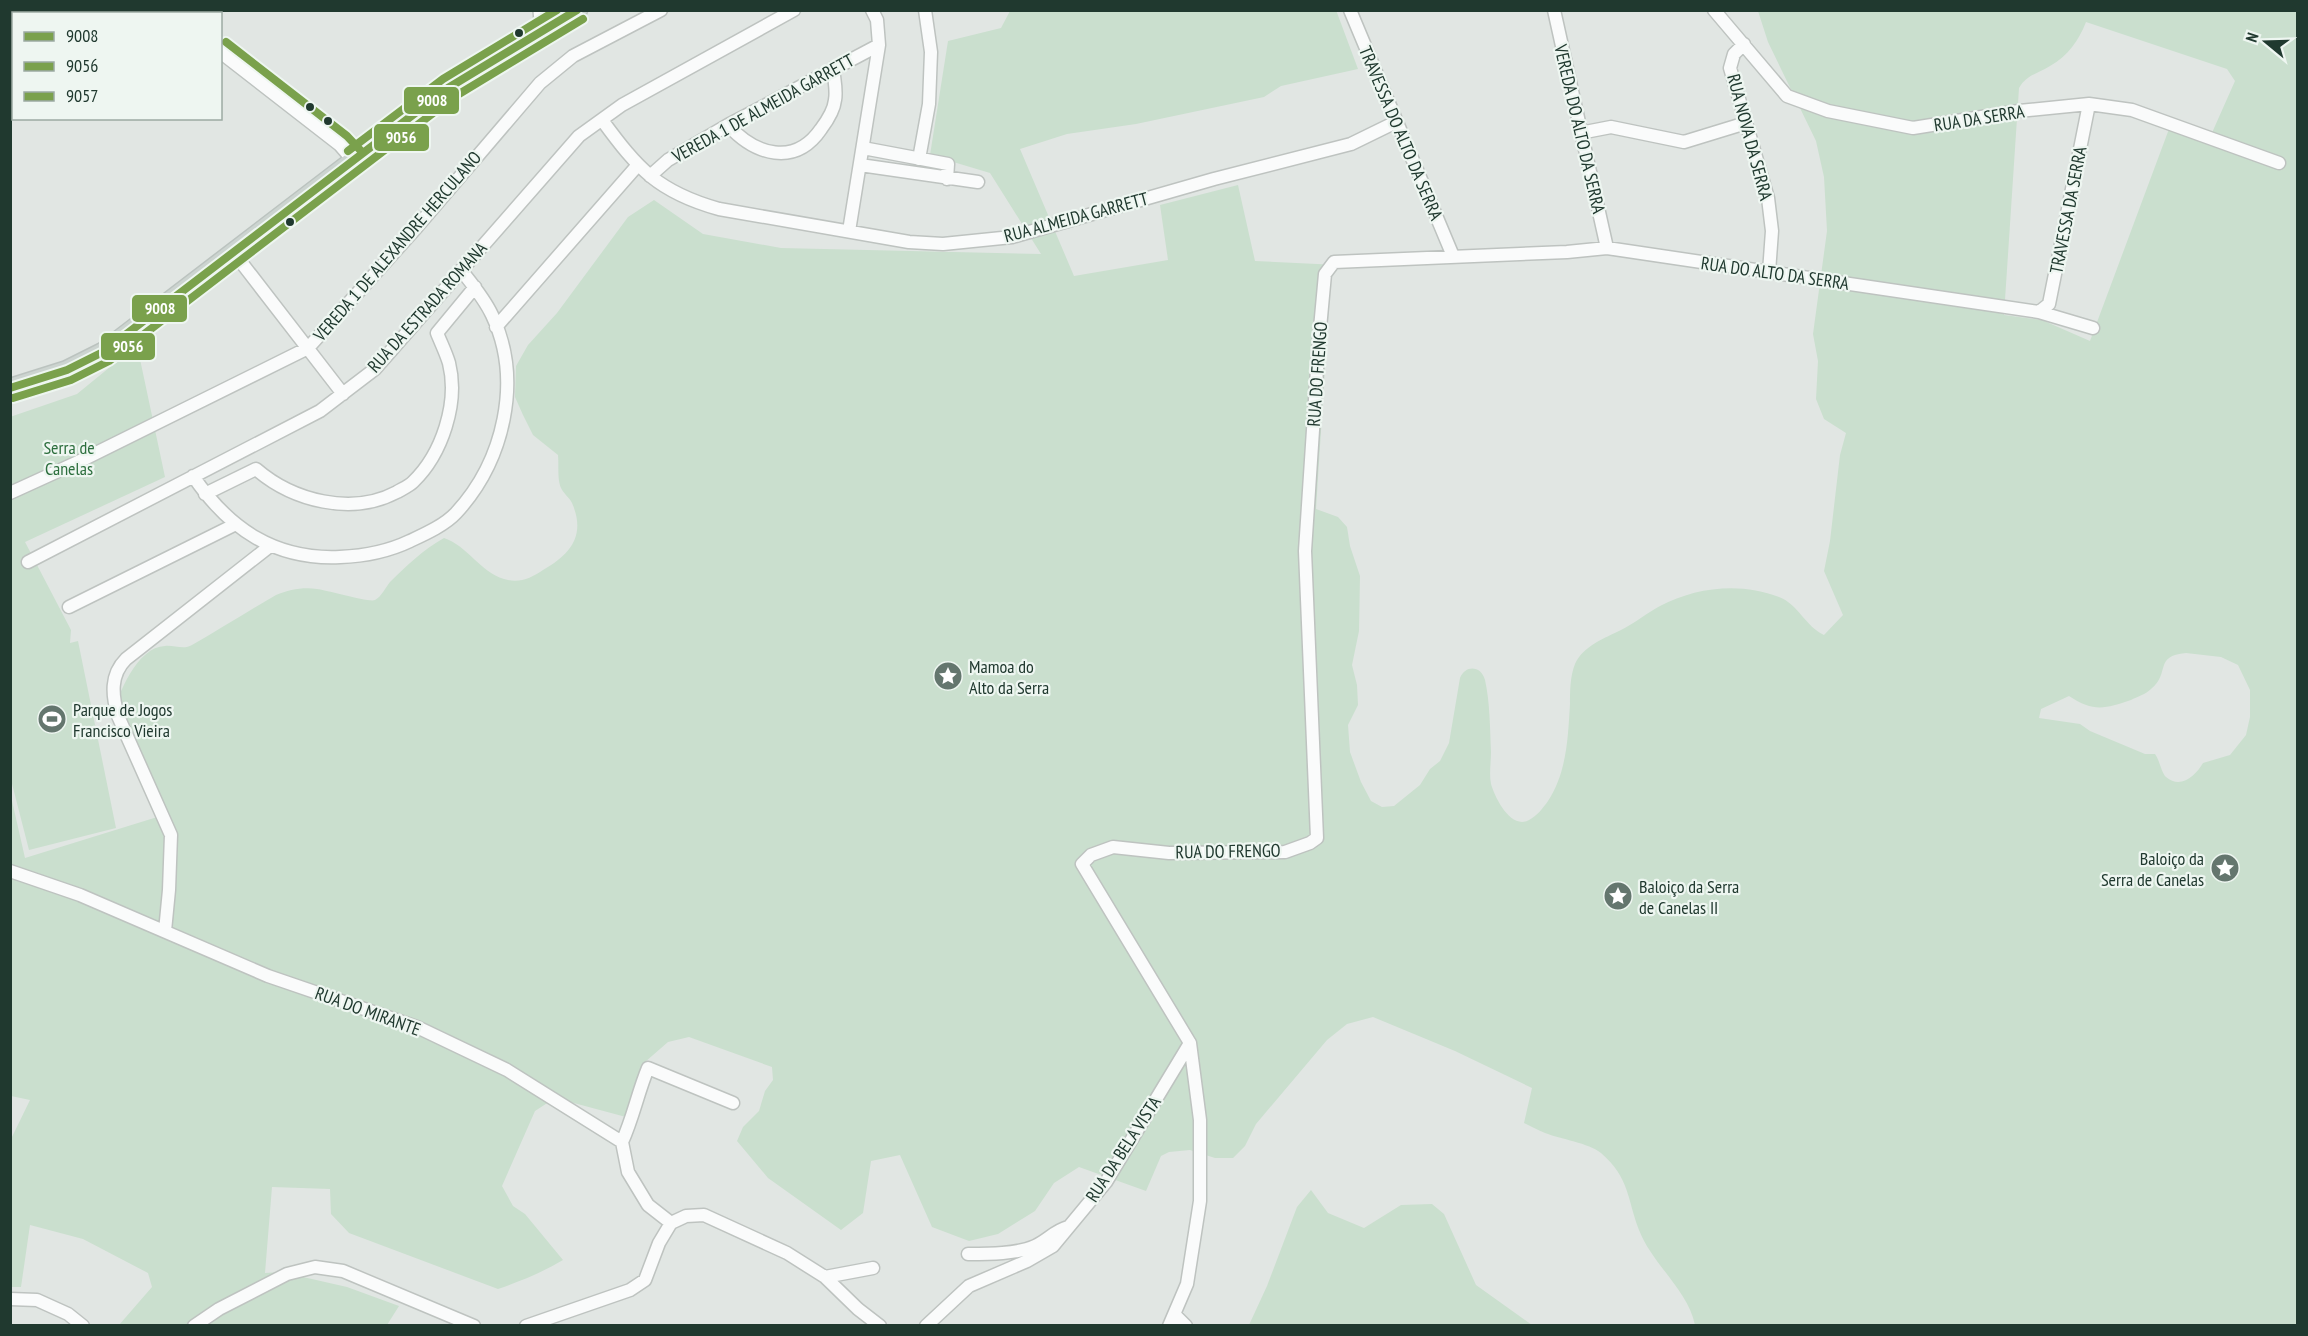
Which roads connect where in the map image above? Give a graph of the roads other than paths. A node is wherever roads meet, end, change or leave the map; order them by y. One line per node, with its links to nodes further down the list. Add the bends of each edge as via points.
1 (541, 10): 10 (street)
2 (661, 10): 40 (street, VEREDA 1 DE ALEXANDRE HERCULANO, via 573,56 540,83)
3 (794, 10): 16 (street, RUA DA ESTRADA ROMANA, via 622,105)
4 (872, 10): 12 (street)
5 (926, 10): 23 (street, via 931,52 929,104)
6 (1350, 10): 17 (street, TRAVESSA DO ALTO DA SERRA)
7 (1554, 10): 20 (street, VEREDA DO ALTO DA SERRA)
8 (1714, 10): 11 (street, RUA DA SERRA)
9 (572, 12): 10 (main road)
10 (543, 32): 22 (main road, via 448,88)
11 (1744, 44): 15 (street, RUA DA SERRA, via 1787,96 1828,111 1913,128); 18 (street, RUA NOVA DA SERRA, via 1734,54 1730,68)
12 (879, 45): 14 (street, VEREDA 1 DE ALMEIDA GARRETT); 21 (street)
13 (222, 52): 22 (street, via 341,144)
14 (833, 68): 19 (street, VEREDA 1 DE ALMEIDA GARRETT); 19 (street, via 836,103 817,135 801,148 785,154 766,151 745,142)
15 (2089, 104): 24 (street, RUA DA SERRA, via 2132,110); 37 (street, TRAVESSA DA SERRA, via 2049,304)
16 (602, 120): 25 (street, RUA ALMEIDA GARRETT); 34 (street, RUA DA ESTRADA ROMANA, via 579,136)
17 (1396, 122): 30 (street, RUA ALMEIDA GARRETT, via 1351,144 1012,237 943,244); 33 (street, TRAVESSA DO ALTO DA SERRA)
18 (1746, 123): 20 (street, via 1684,142 1611,128); 35 (street, RUA NOVA DA SERRA, via 1768,198 1772,231)
19 (728, 125): 27 (street, VEREDA 1 DE ALMEIDA GARRETT, via 668,159)
20 (1580, 133): 31 (street, VEREDA DO ALTO DA SERRA)
21 (863, 148): 23 (street); 26 (street)
22 (354, 159): 32 (main road)
23 (920, 159): 28 (street, via 948,164)
24 (2279, 163)
25 (637, 165): 27 (street, RUA ALMEIDA GARRETT); 38 (street)
26 (860, 165): 28 (street); 30 (street)
27 (650, 176): 30 (street, RUA ALMEIDA GARRETT, via 673,192 719,209)
28 (947, 179): 29 (street)
29 (978, 182)
30 (849, 231)
31 (1607, 248): 33 (street, RUA DO ALTO DA SERRA); 35 (street, RUA DO ALTO DA SERRA)
32 (234, 253): 40 (street); 41 (main road, via 103,352 67,370)
33 (1453, 256): 52 (street, RUA DO FRENGO, via 1334,262 1325,274 1305,551 1317,838 1285,852 1169,853 1113,847 1091,855 1082,864)
34 (461, 270): 36 (street); 42 (street, RUA DA ESTRADA ROMANA, via 375,369)
35 (1769, 272): 37 (street, RUA DO ALTO DA SERRA)
36 (475, 287): 38 (street); 45 (street, via 437,333 449,363 452,385 442,438 412,484 383,499 324,502 291,492 256,469)
37 (2039, 312): 39 (street, RUA DO ALTO DA SERRA)
38 (496, 327): 47 (street, via 505,362 504,418 490,462 455,515 390,551 367,556 296,555)
39 (2093, 328)
40 (308, 348): 42 (street); 44 (street, VEREDA 1 DE ALEXANDRE HERCULANO)
41 (10, 388)
42 (343, 394): 43 (street, RUA DA ESTRADA ROMANA, via 320,411)
43 (193, 476): 45 (street); 48 (street, RUA DA ESTRADA ROMANA)
44 (10, 493)
45 (205, 494): 46 (street)
46 (236, 524): 47 (street); 49 (street)
47 (270, 546): 51 (street, via 126,659 114,676 118,716 171,835)
48 (28, 562)
49 (69, 607)
50 (10, 871): 51 (street, RUA DO MIRANTE)
51 (165, 931): 54 (street, RUA DO MIRANTE, via 268,976 417,1027 507,1070)
52 (1190, 1042): 56 (street, RUA DA BELA VISTA, via 1106,1182); 61 (street, RUA DO FRENGO, via 1200,1120 1200,1201 1187,1284)
53 (733, 1103): 54 (street, via 648,1068)
54 (622, 1142): 55 (street, via 627,1172 648,1205)
55 (671, 1223): 59 (street, via 686,1216 704,1215 787,1253); 65 (street, via 645,1280 638,1285)
56 (1070, 1227): 57 (street, via 1022,1251); 67 (street, RUA DA BELA VISTA, via 1053,1246 1036,1256 969,1286)
57 (968, 1254)
58 (873, 1268): 59 (street)
59 (825, 1277): 66 (street)
60 (10, 1299): 62 (street, via 37,1300 68,1314)
61 (1172, 1320): 68 (street)
62 (83, 1326)
63 (194, 1326): 64 (street, via 287,1274 315,1267 343,1271)
64 (474, 1326)
65 (526, 1326)
66 (880, 1326)
67 (926, 1326)
68 (1186, 1326)

